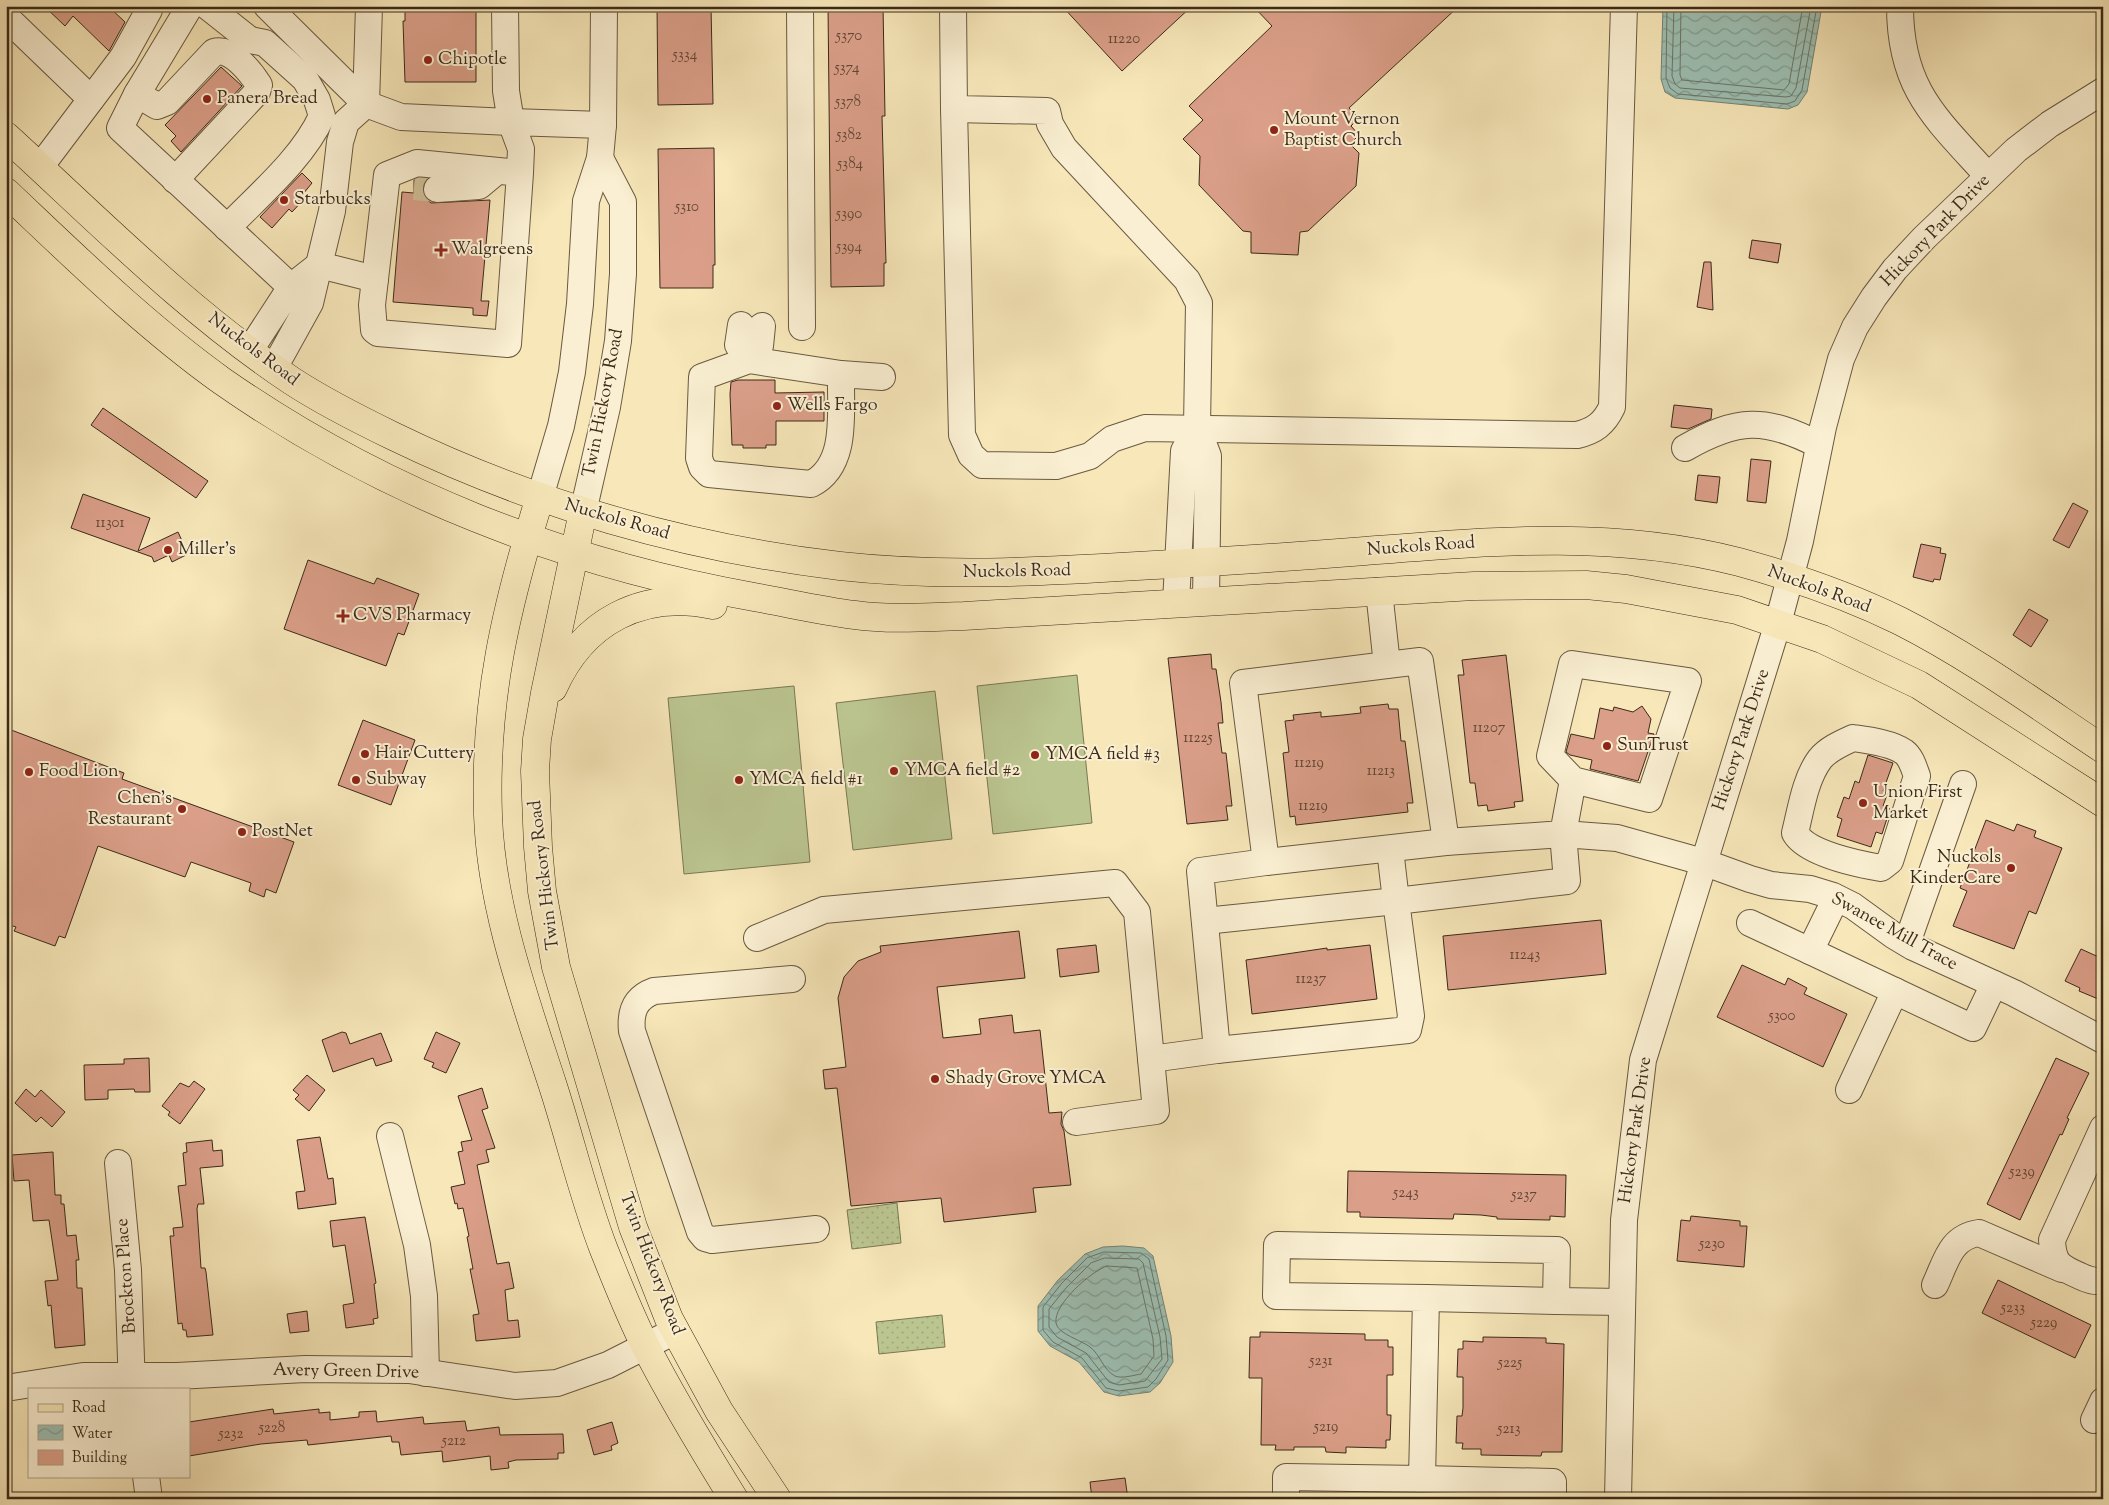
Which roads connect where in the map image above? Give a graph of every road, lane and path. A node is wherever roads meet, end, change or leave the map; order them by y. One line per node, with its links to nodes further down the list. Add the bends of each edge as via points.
1 (147, 6): 15 (street, via 149,10 123,57)
2 (190, 6): 14 (street)
3 (207, 6): 28 (street, via 250,40 266,43 304,80 317,100 322,116 314,134 293,159)
4 (267, 6): 16 (street)
5 (368, 6): 16 (street)
6 (505, 6): 18 (street, via 506,91)
7 (604, 6): 19 (street, Twin Hickory Road)
8 (800, 6): 33 (street)
9 (953, 6): 17 (street)
10 (1624, 6): 39 (street, via 1612,407 1607,418 1592,431 1576,435)
11 (1900, 6): 24 (street, via 1903,52 1922,100)
12 (6, 17): 15 (street)
13 (2103, 91): 24 (street, Hickory Park Drive, via 2050,124)
14 (137, 94): 25 (street, via 120,128); 25 (street, via 156,106 167,102 214,52 221,50 229,52 259,85 257,92)
15 (91, 99): 22 (street)
16 (366, 104): 18 (street, via 400,117); 29 (street, via 346,122 340,142 332,211)
17 (954, 109): 39 (street, via 1047,111 1050,124 1064,148 1187,280 1199,303); 39 (street, via 962,435 971,455 982,465 1056,466 1090,456 1112,439 1145,428)
18 (512, 122): 19 (street); 23 (street, via 520,149)
19 (603, 125): 21 (street, Twin Hickory Road)
20 (6, 136): 22 (main road, Nuckols Road)
21 (600, 158): 42 (street, Twin Hickory Road, via 586,201 572,372 561,426); 43 (street, Twin Hickory Road, via 623,202 623,274 618,341 607,407)
22 (40, 167): 34 (main road, Nuckols Road, via 145,264)
23 (508, 172): 26 (street, via 478,186 426,188); 26 (street, via 417,164 387,175); 30 (street, via 508,344 378,333 374,330 371,315)
24 (1988, 176): 40 (street, Hickory Park Drive, via 1895,269 1855,327 1831,390)
25 (176, 180): 28 (street)
26 (386, 182): 30 (street)
27 (6, 192): 44 (main road, via 121,300 223,381 367,470 412,492)
28 (226, 228): 31 (street)
29 (319, 265): 30 (street); 31 (street); 36 (street, via 310,303)
30 (375, 279)
31 (291, 287): 34 (street)
32 (752, 326): 35 (street, via 738,345)
33 (802, 327)
34 (250, 350): 36 (main road, Nuckols Road)
35 (749, 360): 37 (street); 37 (street, via 702,377 698,458 709,474 811,484 823,478 839,450)
36 (274, 368): 42 (main road, Nuckols Road, via 322,399 412,445)
37 (841, 374): 38 (street)
38 (882, 378)
39 (1197, 427): 46 (street, via 1208,456); 47 (street, via 1184,451)
40 (1819, 445): 41 (street, via 1799,435 1747,424 1711,433); 48 (street, Hickory Park Drive)
41 (1685, 448)
42 (540, 497): 43 (main road, Nuckols Road); 44 (main road, Twin Hickory Road)
43 (583, 512): 45 (main road, Twin Hickory Road); 47 (main road, Nuckols Road, via 734,550 873,569 963,574)
44 (527, 538): 45 (main road); 92 (main road, Twin Hickory Road, via 506,615 493,689 488,782 491,851 510,951 529,1014 603,1248)
45 (573, 552): 52 (main road, via 628,570 718,591); 55 (main road, Twin Hickory Road)
46 (1206, 563): 47 (main road, Nuckols Road); 48 (main road, Nuckols Road, via 1468,543 1601,540 1673,548 1742,563); 50 (street)
47 (1177, 564): 51 (street)
48 (1790, 578): 53 (street, Hickory Park Drive); 56 (main road, Nuckols Road, via 1832,591 1941,643)
49 (1379, 591): 50 (main road); 53 (main road, via 1586,585 1685,599); 54 (street)
50 (1206, 601): 51 (main road)
51 (1176, 603): 52 (main road, via 964,616)
52 (857, 615): 55 (main road, via 759,614 678,600 657,601 632,608 595,630 565,665 554,686)
53 (1778, 622): 59 (main road, via 1919,685); 64 (street, Hickory Park Drive)
54 (1387, 666): 61 (street, via 1420,661); 63 (street, via 1243,683)
55 (537, 739): 91 (main road, Twin Hickory Road, via 538,847 542,891 556,967 633,1227)
56 (2103, 749)
57 (1573, 780): 57 (street, via 1649,799 1688,681 1572,664 1550,756); 60 (street)
58 (1963, 784): 71 (street)
59 (2103, 803)
60 (1563, 834): 61 (street, Swanee Mill Trace); 64 (street, Swanee Mill Trace, via 1617,838); 67 (street, via 1567,881)
61 (1446, 842): 62 (street, Swanee Mill Trace)
62 (1390, 848): 63 (street, Swanee Mill Trace); 67 (street)
63 (1266, 862): 68 (street, Swanee Mill Trace, via 1200,871)
64 (1703, 862): 66 (street, Swanee Mill Trace, via 1764,883 1810,889); 90 (street, Hickory Park Drive, via 1643,1060 1624,1220)
65 (1851, 862): 65 (street, via 1881,868 1890,861 1917,776 1913,763 1904,752 1874,741 1853,738 1820,758 1808,785 1795,833 1806,846); 66 (street)
66 (1837, 898): 71 (street, Swanee Mill Trace); 72 (street)
67 (1396, 901): 68 (street); 77 (street, via 1411,1016 1408,1030)
68 (1205, 921): 77 (street)
69 (1750, 922): 72 (street)
70 (757, 938): 78 (street, via 824,910 1116,883 1137,912)
71 (1907, 943): 74 (street, Swanee Mill Trace)
72 (1810, 951): 75 (street)
73 (792, 979): 84 (street, via 654,991 643,995 638,1002 631,1019 632,1031 700,1232 705,1238 712,1240)
74 (1994, 984): 75 (street, via 1973,1028); 76 (street, Swanee Mill Trace)
75 (1896, 991): 79 (street)
76 (2103, 1040)
77 (1218, 1050): 78 (street)
78 (1151, 1059): 80 (street, via 1156,1111)
79 (1849, 1090)
80 (1076, 1122)
81 (2103, 1128): 85 (street, via 2052,1240 2055,1260)
82 (390, 1136): 93 (street, via 416,1245 424,1296)
83 (118, 1164): 94 (street, Brockton Place, via 128,1270)
84 (816, 1229)
85 (2062, 1268): 86 (street, via 2094,1282); 87 (street, via 1992,1237 1966,1234 1955,1242)
86 (2103, 1281)
87 (1935, 1285)
88 (1426, 1298): 89 (street); 89 (street, via 1276,1296 1277,1245 1557,1250); 97 (street)
89 (1556, 1301): 90 (street)
90 (1622, 1302): 103 (street, Hickory Park Drive)
91 (675, 1331): 92 (street, Avery Green Drive); 100 (main road, Twin Hickory Road, via 718,1410)
92 (644, 1344): 93 (street, Avery Green Drive, via 608,1365 558,1383 515,1386); 99 (main road, Twin Hickory Road, via 678,1409)
93 (426, 1373): 94 (street, Avery Green Drive, via 305,1369 177,1376)
94 (132, 1383): 95 (street, Avery Green Drive, via 83,1376)
95 (6, 1388)
96 (146, 1478): 98 (street)
97 (1422, 1479): 101 (street, via 1286,1477); 102 (street, via 1554,1482)
98 (149, 1499)
99 (734, 1499)
100 (777, 1499)
101 (1286, 1499)
102 (1553, 1499)
103 (1618, 1499)

